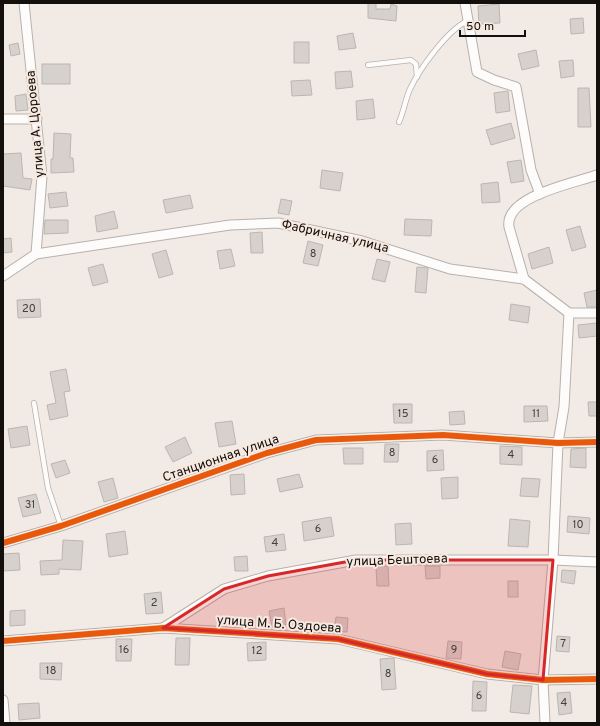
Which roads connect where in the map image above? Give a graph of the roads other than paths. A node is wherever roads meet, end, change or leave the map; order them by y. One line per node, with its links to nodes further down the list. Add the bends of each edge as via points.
1 (24, 3): 7 (street, улица А. Цороева)
2 (465, 3): 3 (street)
3 (467, 20): 5 (lane, via 450,33); 10 (street, via 477,72 516,87 532,173)
4 (368, 65): 5 (lane, via 411,60 416,64)
5 (417, 77): 8 (lane)
6 (3, 119): 7 (street)
7 (37, 119): 11 (street, улица А. Цороева, via 42,176)
8 (399, 122)
9 (597, 175): 10 (street)
10 (540, 194): 13 (street, via 518,205 509,218 509,227)
11 (36, 254): 12 (street); 13 (street, Фабричная улица, via 230,225 278,223 362,241 450,269)
12 (3, 276)
13 (524, 279): 14 (street, Фабричная улица)
14 (569, 313): 15 (street); 18 (street, via 564,407)
15 (597, 313)
16 (34, 403): 19 (lane, via 48,488)
17 (597, 442): 18 (street, Станционная улица)
18 (558, 443): 19 (street, Станционная улица, via 442,435 316,440 267,453); 21 (street)
19 (61, 526): 20 (street, Станционная улица)
20 (3, 543)
21 (553, 560): 22 (street, улица Бештоева); 23 (street, улица Бештоева, via 356,560 268,576 224,589); 26 (street)
22 (597, 562)
23 (163, 628): 24 (street, улица М. Б. Оздоева); 26 (street, улица М. Б. Оздоева, via 338,639 486,674)
24 (3, 641)
25 (597, 679): 26 (street, улица М. Б. Оздоева)
26 (543, 680): 29 (street)
27 (3, 700): 28 (street)
28 (5, 723)
29 (545, 723)

